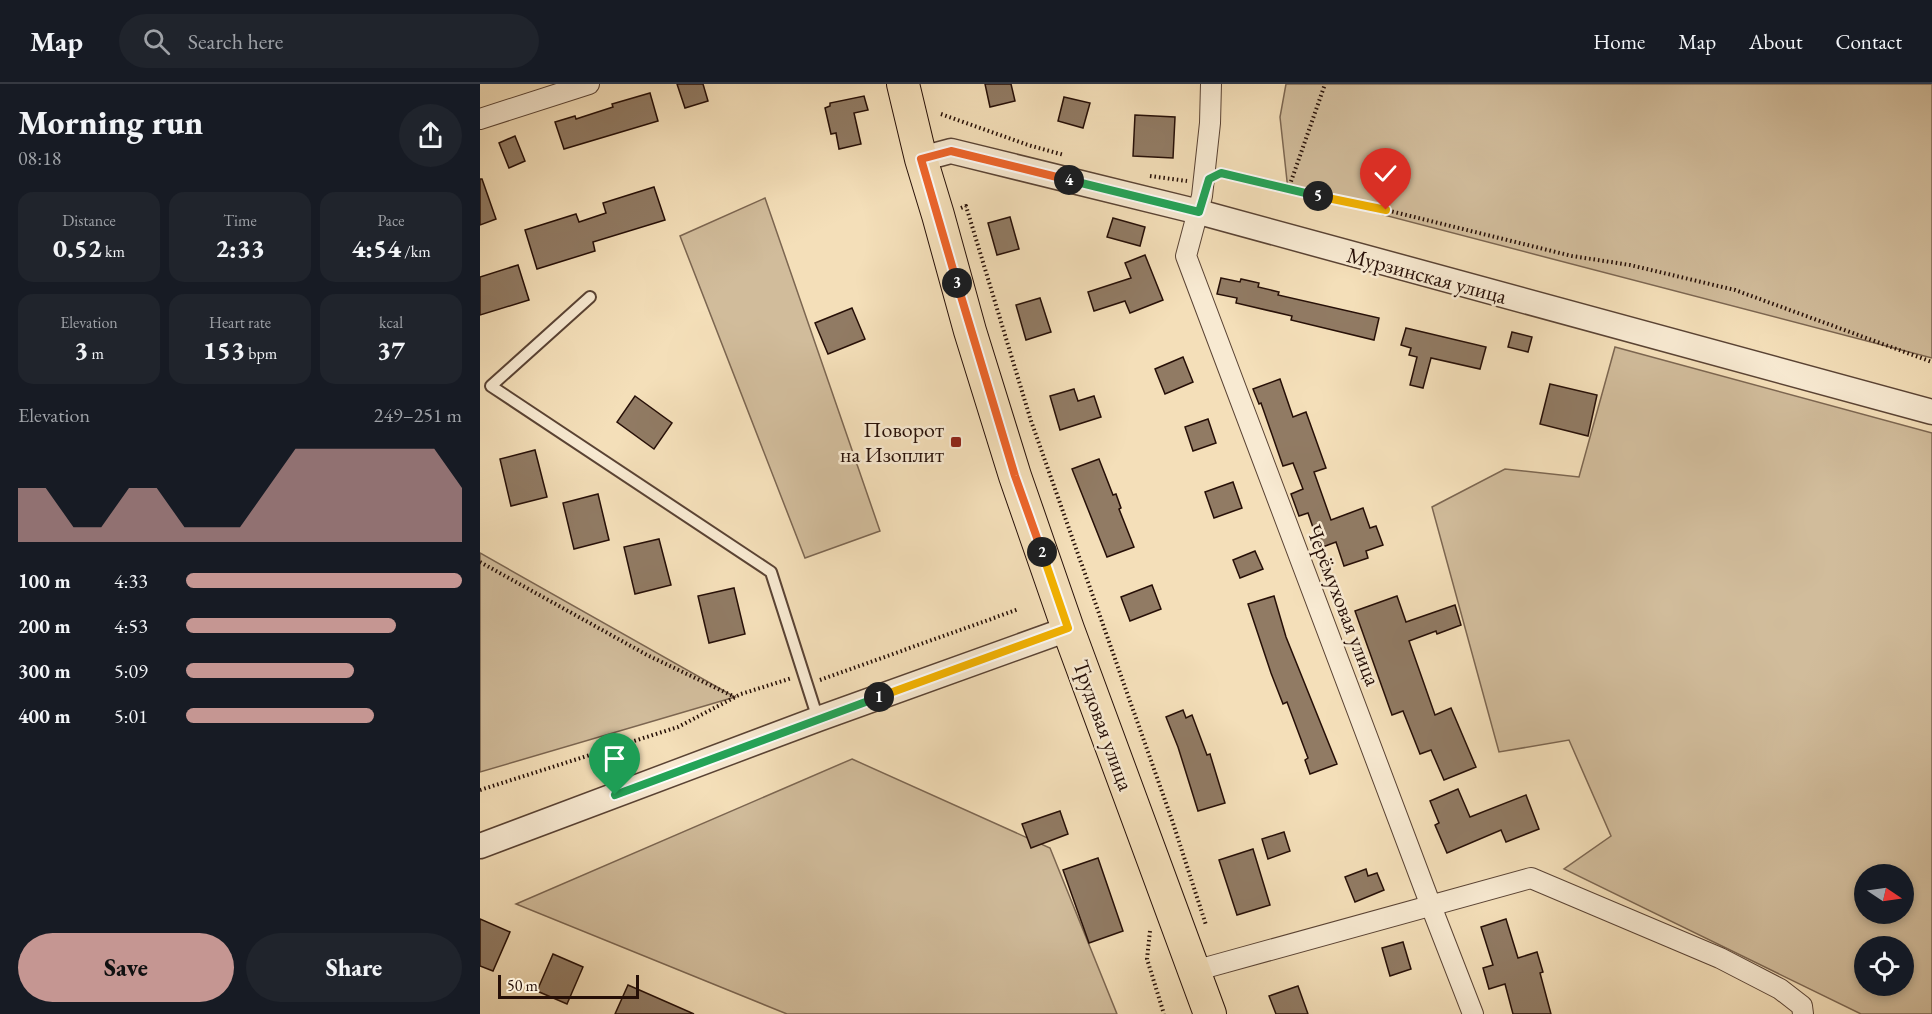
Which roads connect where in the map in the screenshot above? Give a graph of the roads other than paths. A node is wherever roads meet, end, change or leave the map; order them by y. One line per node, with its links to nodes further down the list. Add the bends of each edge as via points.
1 (589, 84): 4 (street)
2 (903, 84): 5 (main road, Трудовая улица)
3 (1210, 84): 6 (street, Черёмуховая улица, via 1210,123)
4 (480, 119)
5 (921, 159): 6 (street, Мурзинская улица, via 951,151); 9 (main road, Трудовая улица, via 1015,476)
6 (1200, 204): 8 (street, Мурзинская улица); 12 (street, Черёмуховая улица, via 1186,255)
7 (590, 297): 10 (lane, via 491,386 771,572)
8 (1932, 412)
9 (1068, 628): 10 (street); 13 (main road, Трудовая улица)
10 (818, 719): 11 (street)
11 (480, 846)
12 (1431, 906): 13 (street); 15 (street, Черёмуховая улица); 16 (street, via 1531,878 1740,968 1780,989 1802,1006)
13 (1206, 967): 14 (main road, Трудовая улица)
14 (1210, 1014)
15 (1473, 1014)
16 (1803, 1014)

